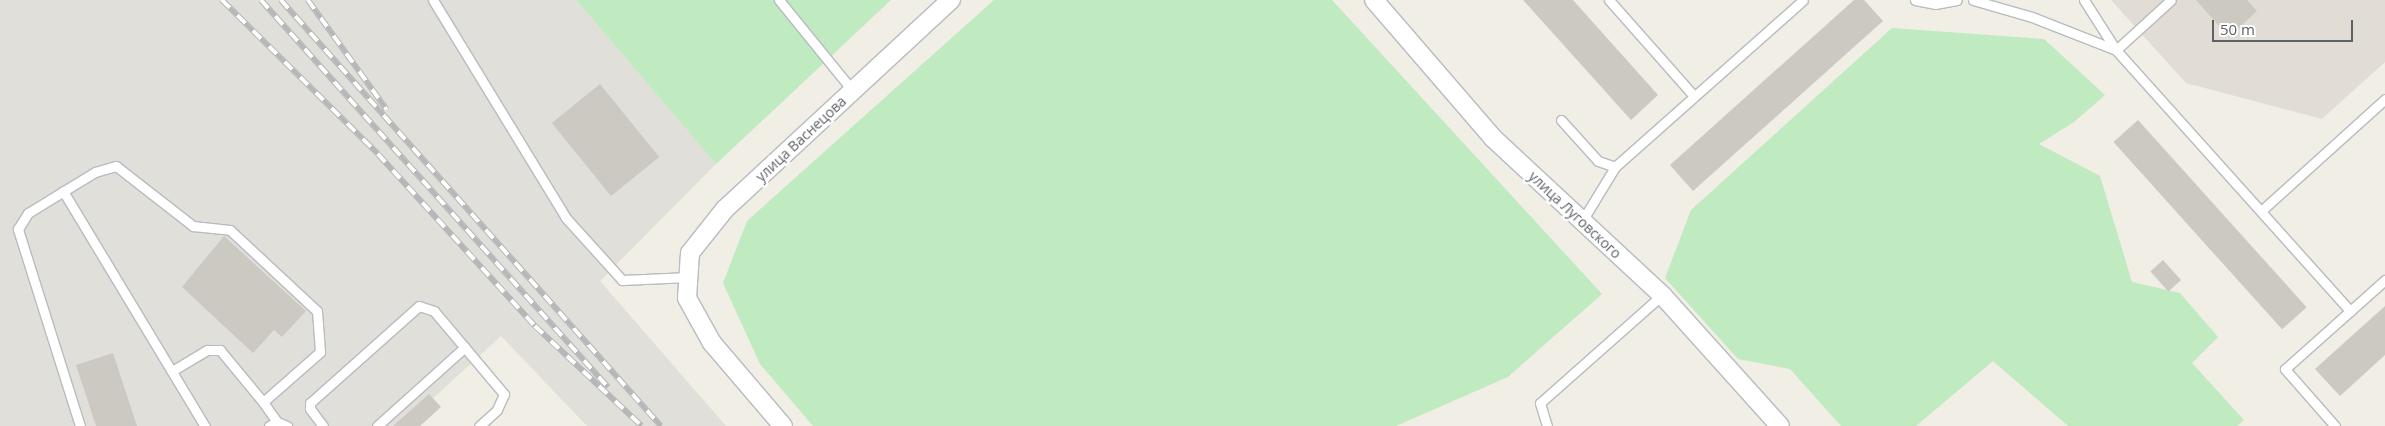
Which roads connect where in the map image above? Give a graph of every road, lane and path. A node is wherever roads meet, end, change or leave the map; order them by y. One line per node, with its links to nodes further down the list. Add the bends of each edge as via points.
1 (433, 0): 21 (lane, via 566,218 622,280)
2 (779, 0): 13 (lane)
3 (951, 0): 13 (street, улица Васнецова)
4 (1374, 0): 20 (street, улица Луговского, via 1493,138)
5 (1609, 0): 14 (lane)
6 (1802, 0): 14 (lane)
7 (1915, 0): 8 (lane, via 1935,4)
8 (1957, 0)
9 (1973, 0): 12 (lane, via 2032,17)
10 (2084, 0): 12 (lane)
11 (2171, 0): 12 (lane)
12 (2116, 50): 19 (lane)
13 (853, 91): 21 (street, улица Васнецова, via 725,209 690,253)
14 (1694, 96): 17 (lane)
15 (2385, 99): 19 (lane)
16 (1561, 120): 17 (lane, via 1598,161)
17 (1615, 167): 20 (lane)
18 (64, 191): 26 (lane); 27 (lane, via 104,167 116,166 193,226 230,230 310,304 319,316 320,352); 29 (lane, via 28,213 18,229)
19 (2261, 211): 24 (lane)
20 (1582, 221): 23 (street, улица Луговского)
21 (689, 277): 35 (street, улица Васнецова, via 687,298 712,344)
22 (2385, 280): 24 (lane)
23 (1662, 296): 36 (lane, via 1540,402); 37 (street, улица Луговского)
24 (2350, 310): 38 (lane, via 2285,369)
25 (465, 347): 32 (lane, via 434,311 419,306 310,403); 33 (lane); 34 (lane, via 504,394 498,410)
26 (172, 371): 27 (lane, via 207,350 220,350); 30 (lane)
27 (263, 402): 28 (lane)
28 (273, 424): 31 (lane)
29 (80, 426)
30 (205, 426)
31 (287, 426)
32 (324, 426)
33 (377, 426)
34 (479, 426)
35 (783, 426)
36 (1547, 426)
37 (1780, 426)
38 (2335, 426)

